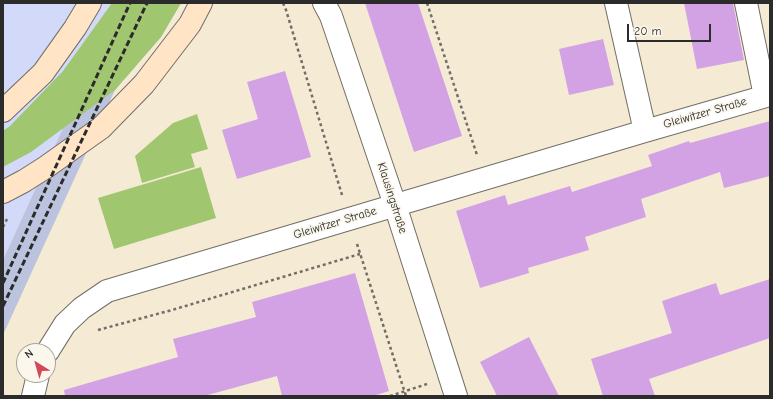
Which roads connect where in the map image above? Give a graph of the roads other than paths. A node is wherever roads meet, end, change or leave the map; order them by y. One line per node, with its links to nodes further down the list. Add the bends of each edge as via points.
1 (90, 3): 7 (main road, via 43,73)
2 (201, 3): 9 (main road, via 190,24 144,84 101,128 46,167)
3 (324, 3): 10 (street, Klausingstraße, via 331,16)
4 (616, 3): 8 (street)
5 (746, 3): 6 (street, Gleiwitzer Straße)
6 (767, 96): 8 (street, Gleiwitzer Straße)
7 (3, 111)
8 (645, 131): 10 (street, Gleiwitzer Straße)
9 (3, 192)
10 (395, 205): 11 (street, Gleiwitzer Straße, via 107,292 82,308 65,324); 13 (street, Klausingstraße)
11 (53, 343)
12 (36, 383): 14 (street)
13 (453, 386)
14 (33, 396)

